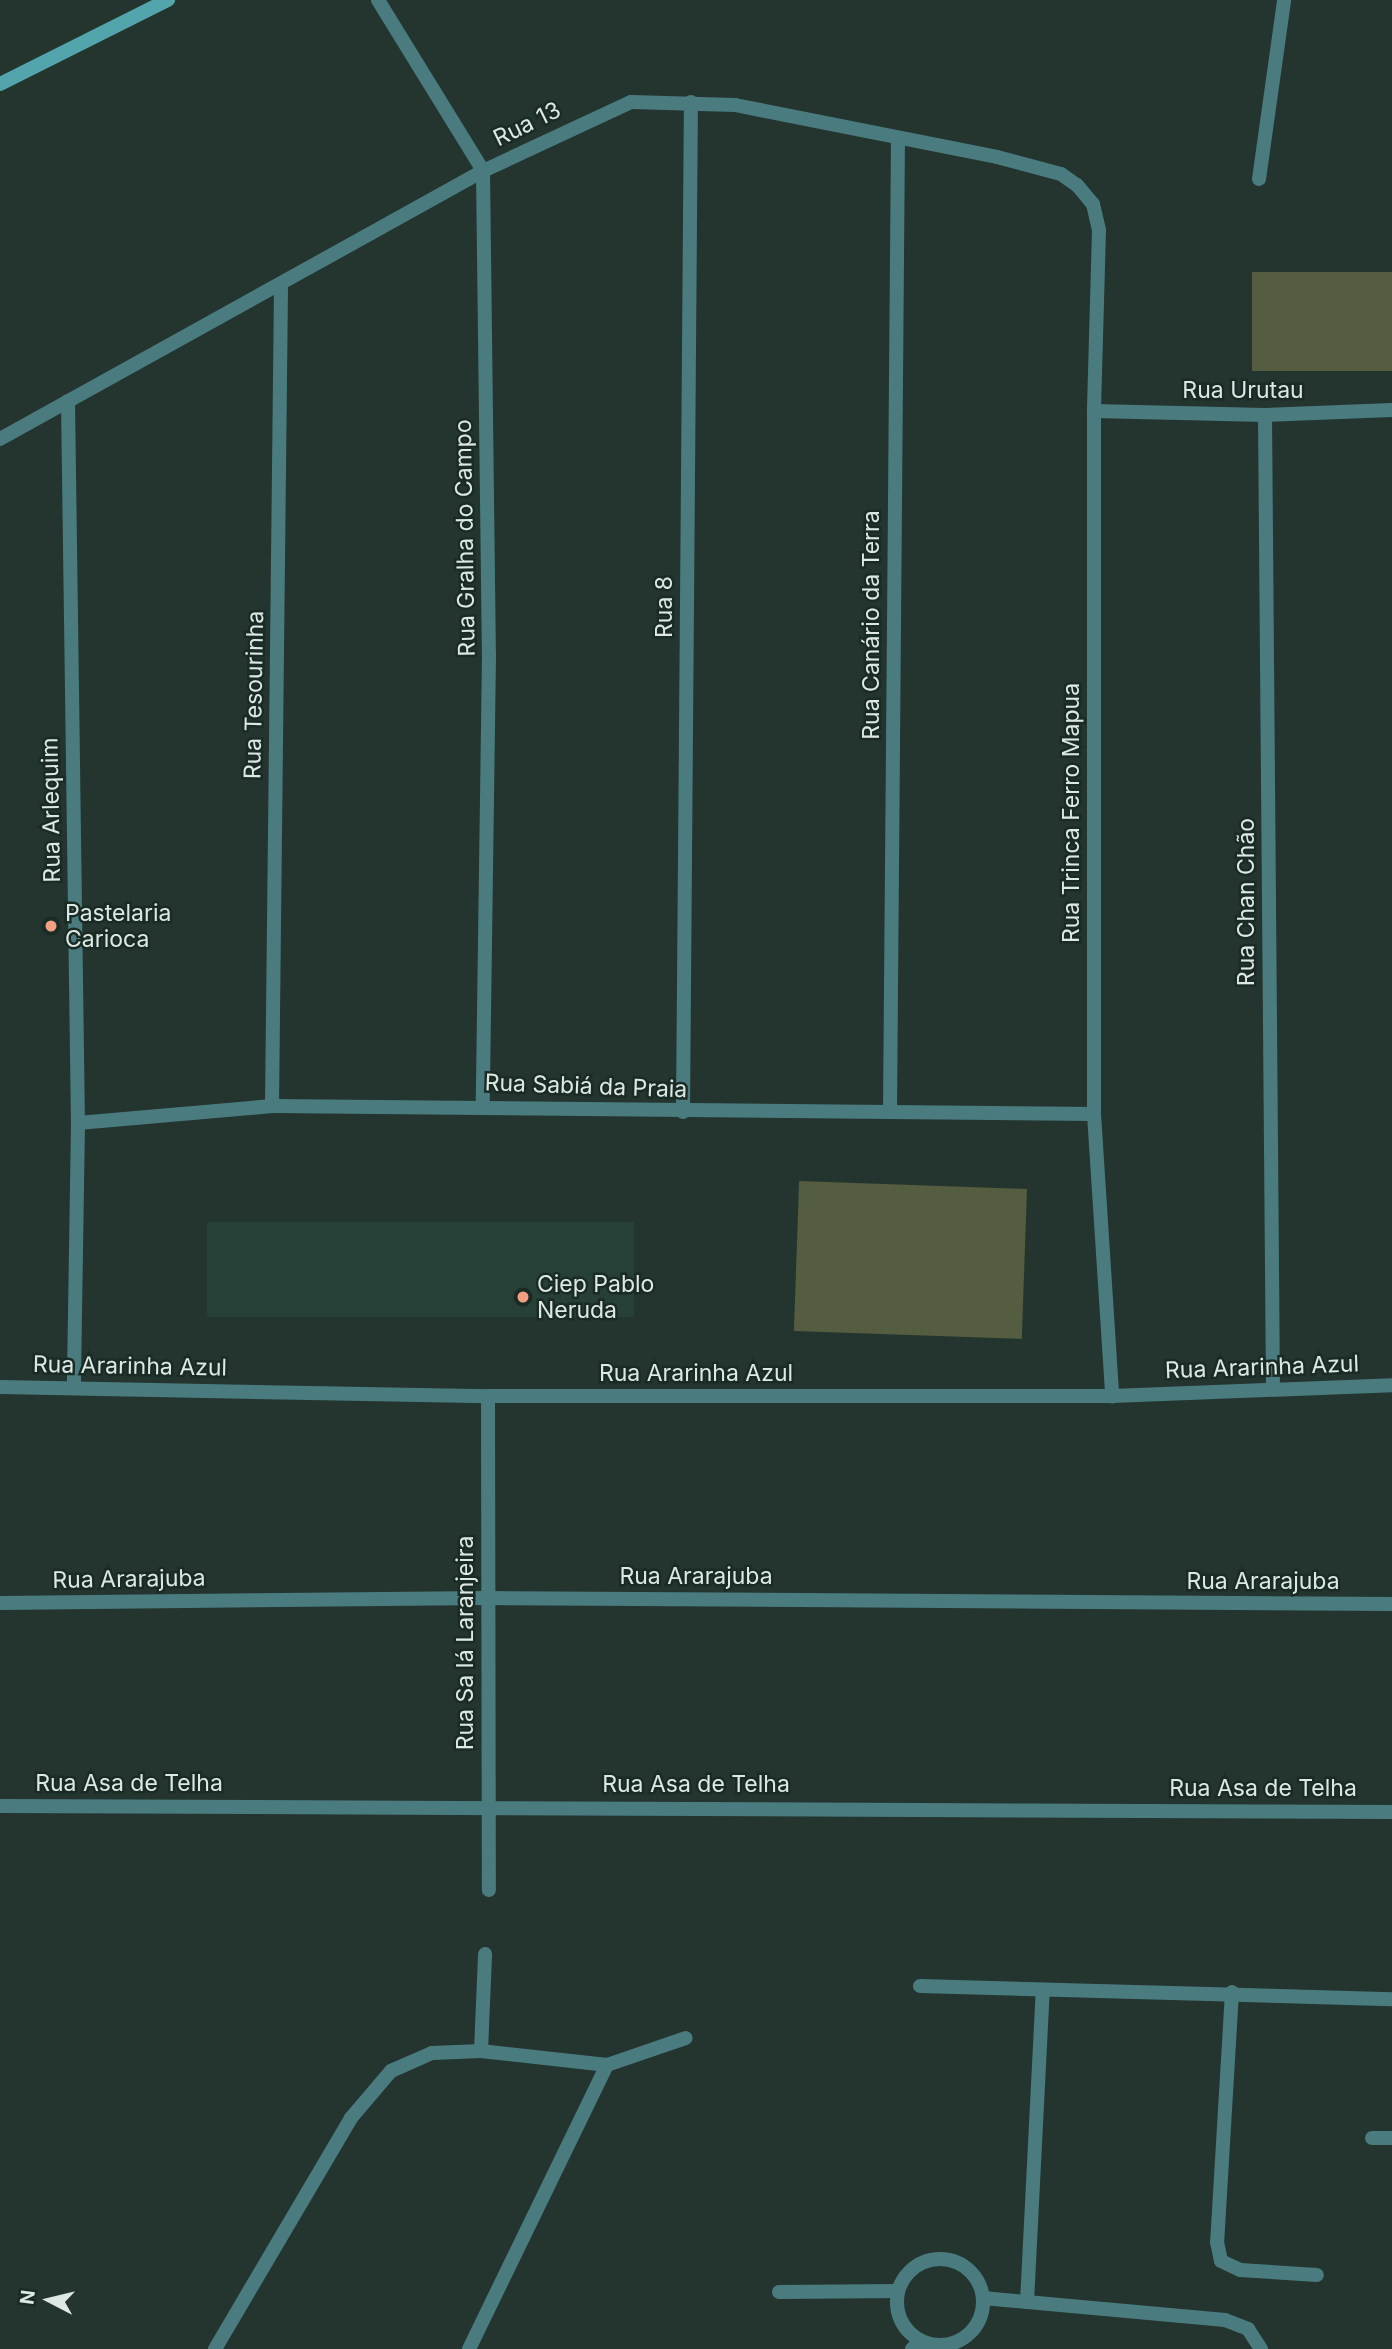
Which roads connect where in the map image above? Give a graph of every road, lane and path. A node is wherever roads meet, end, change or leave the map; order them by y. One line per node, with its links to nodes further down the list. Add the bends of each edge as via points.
1 (168, 0): 4 (main road)
2 (378, 0): 7 (street)
3 (1283, 0): 8 (street)
4 (0, 84)
5 (691, 102): 6 (street, Rua 13, via 735,105); 7 (street, Rua 13, via 631,102); 19 (street, Rua 8)
6 (898, 140): 9 (street, Rua 13, via 997,156 1061,174 1093,204); 18 (street, Rua Canário da Terra)
7 (484, 171): 10 (street, Rua 13); 17 (street, Rua Gralha do Campo, via 489,655)
8 (1259, 180)
9 (1099, 230): 13 (street, Rua Trinca Ferro Mapua)
10 (281, 285): 11 (street, Rua 13); 16 (street, Rua Tesourinha)
11 (68, 401): 15 (street, Rua 13); 21 (street, Rua Arlequim)
12 (1392, 410): 14 (street, Rua Urutau)
13 (1094, 411): 14 (street, Rua Urutau); 20 (street, Rua Trinca Ferro Mapua)
14 (1265, 415): 25 (street, Rua Chan Chão)
15 (0, 439)
16 (272, 1106): 17 (street, Rua Sabiá da Praia); 21 (street, Rua Sabiá da Praia)
17 (483, 1106): 19 (street, Rua Sabiá da Praia)
18 (890, 1111): 19 (street, Rua Sabiá da Praia); 20 (street, Rua Sabiá da Praia)
19 (682, 1112)
20 (1094, 1114): 27 (street, Rua Trinca Ferro Mapua)
21 (78, 1123): 24 (street, Rua Arlequim)
22 (1392, 1384): 25 (street, Rua Ararinha Azul)
23 (0, 1387): 24 (street, Rua Ararinha Azul)
24 (74, 1387): 26 (street, Rua Ararinha Azul)
25 (1273, 1389): 27 (street, Rua Ararinha Azul)
26 (488, 1395): 27 (street, Rua Ararinha Azul); 28 (street, Rua Sa Iá Laranjeira)
27 (1112, 1396)
28 (487, 1598): 29 (street, Rua Ararajuba); 30 (street, Rua Ararajuba); 31 (street, Rua Sa Iá Laranjeira)
29 (0, 1603)
30 (1392, 1604)
31 (487, 1805): 32 (street, Rua Asa de Telha); 33 (street, Rua Asa de Telha); 34 (street, Rua Sa Iá Laranjeira)
32 (0, 1806)
33 (1392, 1812)
34 (489, 1890)
35 (485, 1954): 41 (street)
36 (920, 1986): 37 (street)
37 (1043, 1989): 38 (street); 49 (street)
38 (1232, 1992): 39 (street); 45 (street, via 1217,2242 1221,2261 1240,2270)
39 (1392, 1999)
40 (686, 2038): 42 (street)
41 (481, 2051): 42 (street); 51 (street, via 432,2053 391,2071 351,2118)
42 (607, 2066): 52 (street)
43 (1372, 2138): 44 (street)
44 (1392, 2138)
45 (1317, 2275)
46 (898, 2291): 47 (street); 48 (street, via 915,2266 943,2258 971,2271); 50 (street, via 900,2320)
47 (779, 2292)
48 (983, 2298): 49 (street); 50 (street, via 982,2313 965,2337 936,2346)
49 (1027, 2302): 53 (street, via 1225,2320 1248,2329)
50 (916, 2345)
51 (215, 2349)
52 (469, 2349)
53 (1261, 2349)

